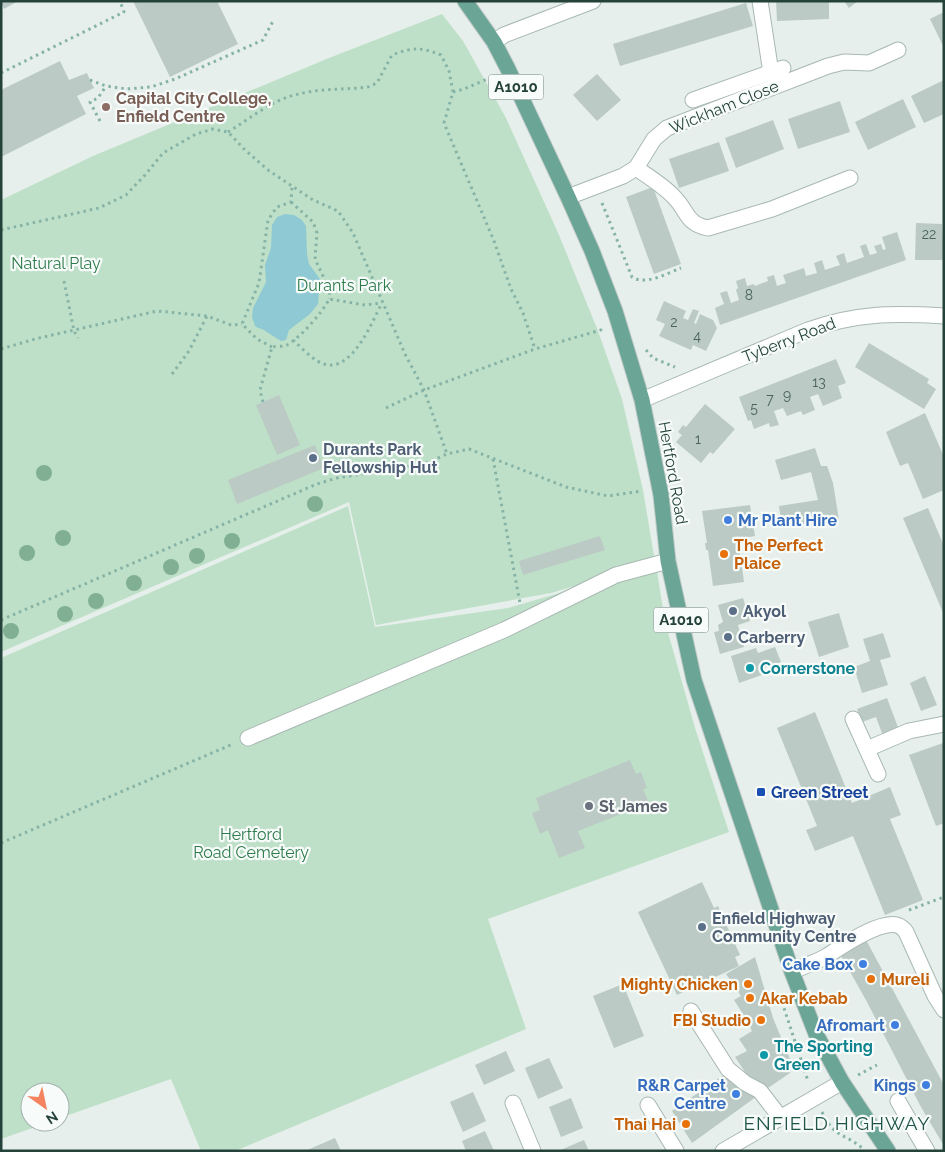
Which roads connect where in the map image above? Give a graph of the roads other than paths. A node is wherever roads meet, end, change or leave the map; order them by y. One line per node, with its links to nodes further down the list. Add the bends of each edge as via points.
1 (465, 1): 4 (main road, Hertford Road / A1010)
2 (593, 1): 4 (street, via 504,35)
3 (760, 1): 6 (street, via 777,70)
4 (494, 42): 9 (main road, Hertford Road / A1010)
5 (898, 50): 7 (street, Wickham Close, via 869,63 844,62 828,66 667,128 654,139)
6 (694, 100)
7 (636, 168): 8 (street, via 676,198 690,221 708,228 772,209); 9 (street)
8 (850, 178)
9 (568, 197): 11 (main road, Hertford Road / A1010, via 608,290)
10 (944, 316): 11 (street, Tyberry Road, via 874,314 832,321)
11 (642, 400): 12 (main road, Hertford Road / A1010, via 659,484)
12 (668, 561): 15 (street, via 616,575 524,620); 18 (main road, Hertford Road / A1010, via 694,680)
13 (852, 719): 16 (street)
14 (944, 724): 16 (street, via 909,731)
15 (248, 738)
16 (867, 749): 17 (street)
17 (878, 774)
18 (792, 972): 19 (street, via 870,931 896,925 906,932); 21 (main road, Hertford Road / A1010, via 822,1047)
19 (944, 1010)
20 (691, 1011): 25 (street, via 728,1069 760,1091)
21 (842, 1082): 25 (street); 29 (main road, Hertford Road / A1010)
22 (898, 1101): 30 (street)
23 (513, 1102): 26 (street)
24 (648, 1105): 27 (street)
25 (780, 1117): 28 (street)
26 (533, 1151)
27 (676, 1151)
28 (723, 1151)
29 (888, 1151)
30 (927, 1151)

